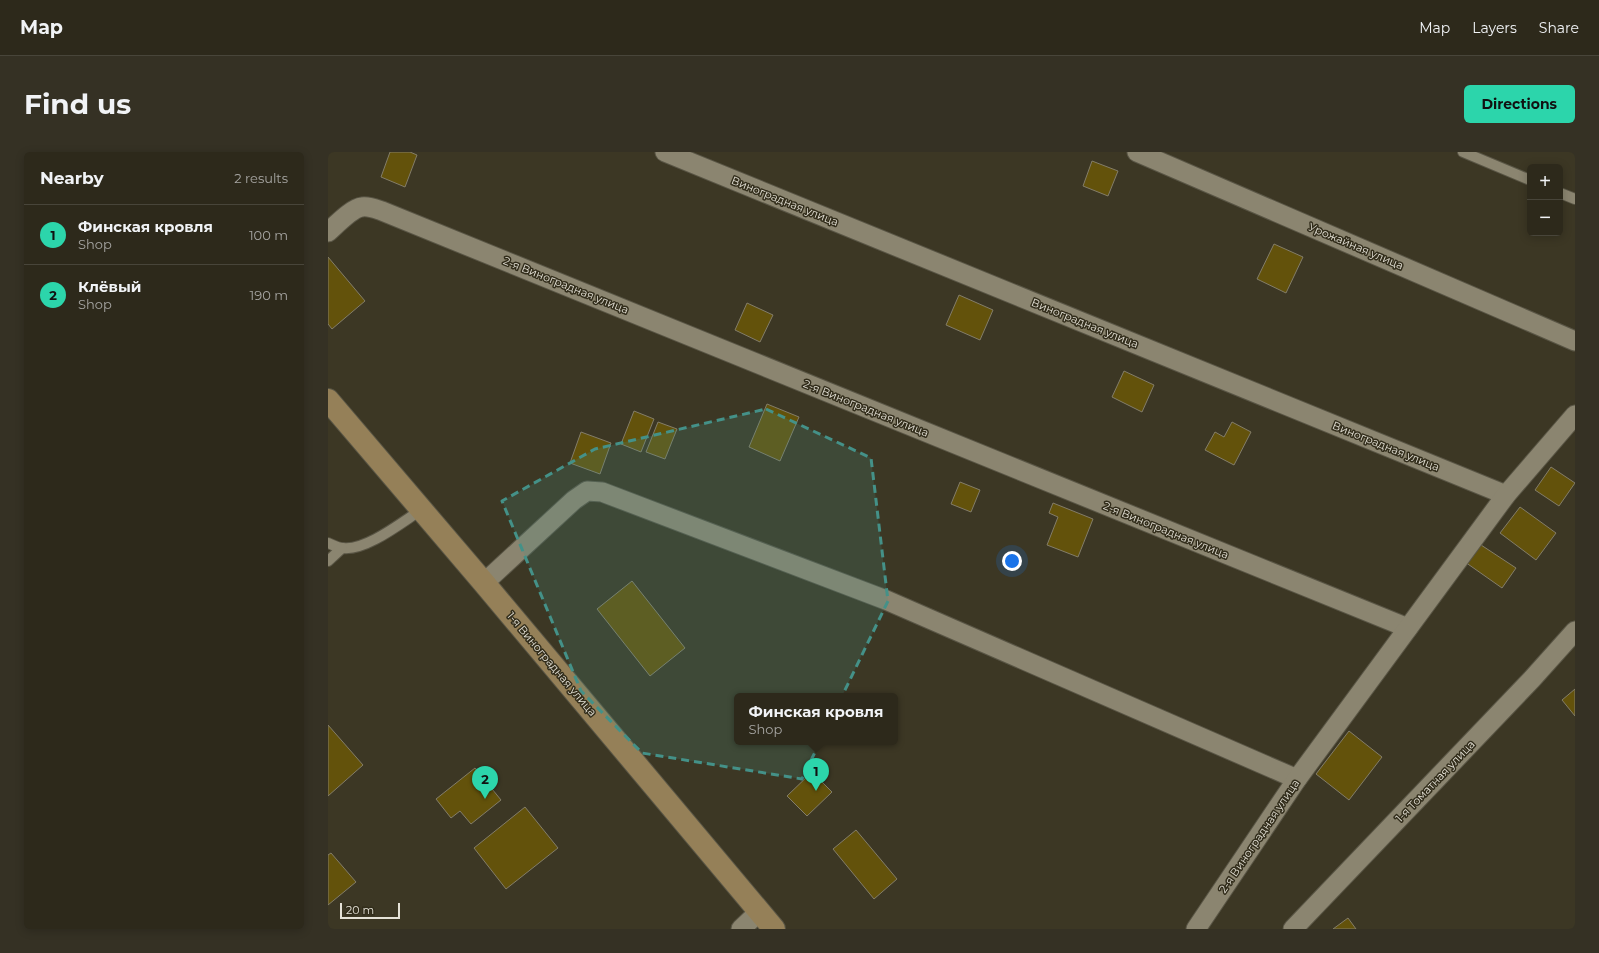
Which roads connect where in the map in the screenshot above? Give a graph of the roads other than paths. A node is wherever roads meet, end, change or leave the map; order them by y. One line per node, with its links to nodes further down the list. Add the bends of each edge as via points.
1 (665, 152): 11 (street, Виноградная улица)
2 (1137, 152): 8 (street, Урожайная улица)
3 (1463, 152): 4 (lane)
4 (1527, 179)
5 (1563, 194): 6 (lane)
6 (1575, 199)
7 (328, 232): 17 (street, 2-я Виноградная улица, via 354,210 362,207 382,211)
8 (1575, 341)
9 (328, 400): 12 (main road, 1-я Виноградная улица)
10 (1575, 415): 11 (street, 2-я Виноградная улица)
11 (1506, 494): 17 (street, 2-я Виноградная улица)
12 (421, 510): 14 (lane, via 366,544); 16 (main road, 1-я Виноградная улица)
13 (328, 543): 14 (lane)
14 (342, 548): 15 (lane)
15 (328, 561)
16 (484, 583): 19 (street, via 574,500 586,491 602,492 886,600); 20 (main road, 1-я Виноградная улица)
17 (1408, 628): 19 (street, 2-я Виноградная улица)
18 (1575, 631): 24 (street, 1-я Томатная улица)
19 (1297, 779): 23 (street, 2-я Виноградная улица)
20 (759, 912): 21 (street); 22 (main road, 1-я Виноградная улица)
21 (741, 929)
22 (774, 929)
23 (1196, 929)
24 (1294, 929)

